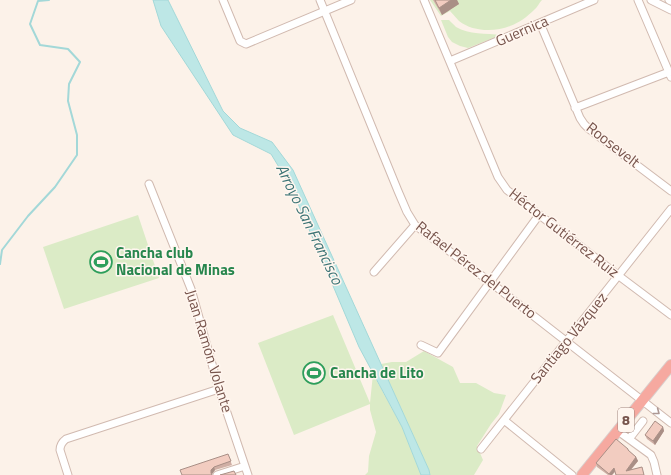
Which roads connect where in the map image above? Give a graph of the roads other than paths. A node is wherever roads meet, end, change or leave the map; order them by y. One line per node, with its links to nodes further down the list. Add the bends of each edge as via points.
1 (223, 0): 9 (street, via 240,41 246,44)
2 (320, 0): 9 (street, Rafael Pérez del Puerto)
3 (351, 0): 9 (street)
4 (424, 0): 11 (street, Héctor Gutiérrez Ruiz)
5 (594, 0): 10 (street, Guernica)
6 (638, 0): 12 (street)
7 (650, 0): 8 (street)
8 (671, 10)
9 (325, 11): 18 (street, Rafael Pérez del Puerto, via 398,191)
10 (540, 23): 11 (street, Guernica); 13 (street, Roosevelt)
11 (450, 61): 17 (street, Héctor Gutiérrez Ruiz, via 498,176 507,190)
12 (670, 74): 13 (street)
13 (576, 108): 15 (street, Roosevelt, via 584,124)
14 (149, 184): 26 (street, Juan Ramón Volante, via 191,289)
15 (671, 191)
16 (671, 209): 20 (street, Santiago Vázquez)
17 (539, 215): 20 (street, Héctor Gutiérrez Ruiz); 21 (street)
18 (415, 225): 19 (street); 21 (street, Rafael Pérez del Puerto)
19 (374, 272)
20 (619, 276): 22 (street, Héctor Gutiérrez Ruiz); 23 (street, Santiago Vázquez)
21 (490, 282): 23 (street, Rafael Pérez del Puerto); 24 (street, via 438,353)
22 (671, 315)
23 (566, 342): 27 (street, Rafael Pérez del Puerto); 28 (street, Santiago Vázquez)
24 (421, 345)
25 (671, 365): 27 (highway, 8)
26 (219, 389): 34 (street, Juan Ramón Volante); 35 (street, via 62,441 60,450)
27 (642, 401): 30 (street, Rafael Pérez del Puerto, one-way to 30); 31 (highway, 8)
28 (504, 420): 33 (street, Santiago Vázquez); 38 (street)
29 (643, 421): 32 (street)
30 (671, 423)
31 (618, 431): 32 (street); 39 (highway, 8)
32 (629, 439): 40 (street, via 651,455)
33 (481, 449)
34 (245, 466): 36 (street); 37 (street, Juan Ramón Volante)
35 (68, 475)
36 (217, 475)
37 (248, 475)
38 (572, 475)
39 (582, 475)
40 (657, 475)

